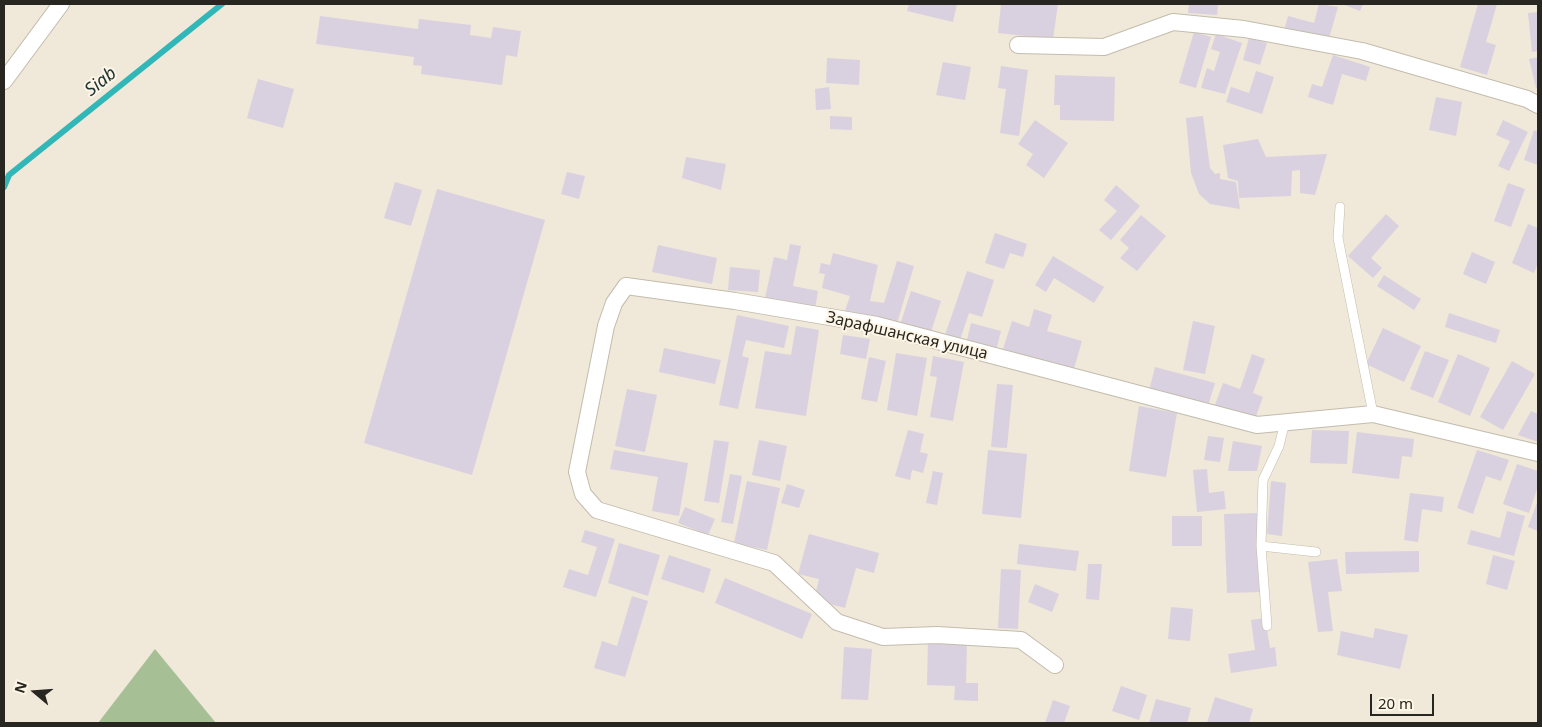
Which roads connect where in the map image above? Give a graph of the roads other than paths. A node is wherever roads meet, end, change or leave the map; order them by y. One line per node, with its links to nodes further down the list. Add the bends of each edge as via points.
1 (61, 4): 3 (street)
2 (1018, 45): 4 (street, via 1104,47 1173,22 1244,29 1362,51)
3 (4, 81)
4 (1538, 104)
5 (1340, 208): 6 (lane, via 1338,238)
6 (1374, 414): 7 (street, Зарафшанская улица); 8 (street, Зарафшанская улица)
7 (1285, 422): 9 (lane, via 1279,446 1263,480); 12 (street, Зарафшанская улица, via 1257,425 877,325 626,286 614,303 606,326 577,472 583,494 597,510 774,563 837,622 883,637 937,635 1021,640)
8 (1538, 453)
9 (1261, 546): 10 (lane); 11 (lane)
10 (1316, 552)
11 (1267, 626)
12 (1055, 665)

